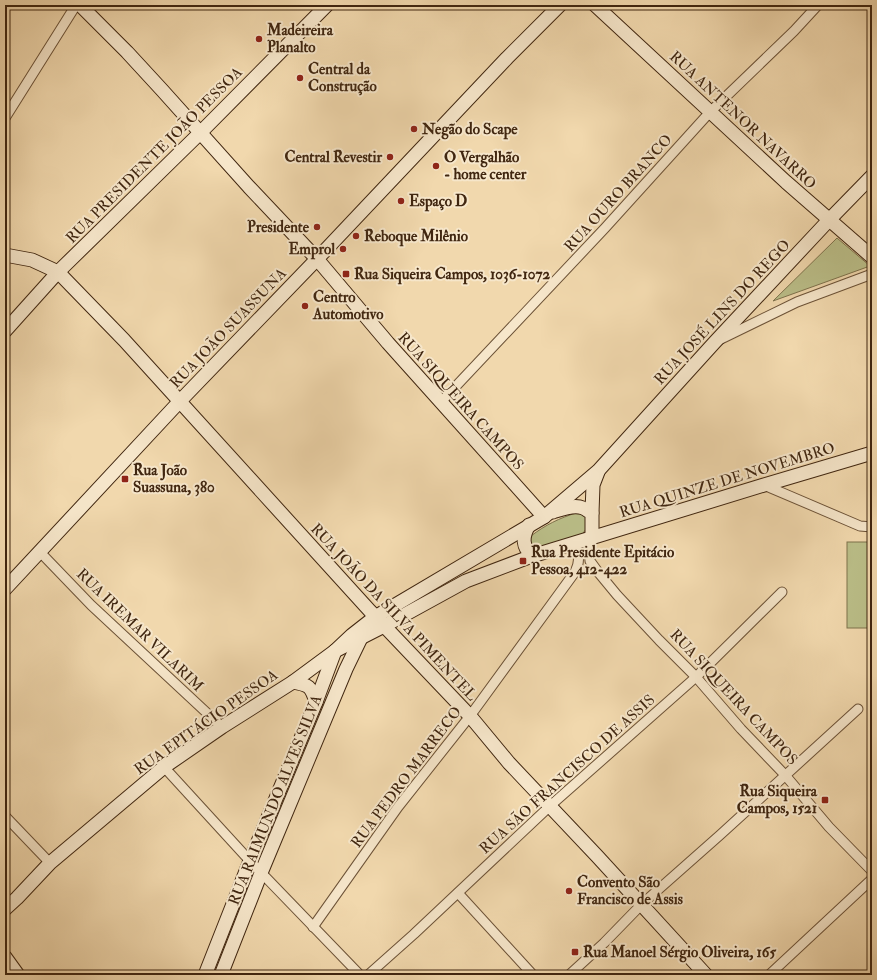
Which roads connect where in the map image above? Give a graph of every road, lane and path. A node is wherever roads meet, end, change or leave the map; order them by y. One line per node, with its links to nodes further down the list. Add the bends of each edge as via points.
1 (76, 5): 8 (street)
2 (80, 5): 9 (main road, RUA SIQUEIRA CAMPOS, via 132,57)
3 (327, 5): 9 (main road, RUA PRESIDENTE JOÃO PESSOA)
4 (560, 5): 14 (main road, RUA JOÃO SUASSUNA)
5 (596, 5): 7 (main road, RUA ANTENOR NAVARRO)
6 (818, 5): 7 (street, RUA OURO BRANCO)
7 (710, 112): 11 (main road, RUA ANTENOR NAVARRO); 20 (street, RUA OURO BRANCO)
8 (5, 118)
9 (200, 133): 14 (main road, RUA SIQUEIRA CAMPOS); 15 (main road, RUA PRESIDENTE JOÃO PESSOA)
10 (872, 176): 11 (main road, RUA JOSÉ LINS DO REGO)
11 (829, 220): 13 (main road, RUA ANTENOR NAVARRO); 18 (main road, RUA JOSÉ LINS DO REGO)
12 (5, 255): 15 (main road, via 32,260)
13 (872, 257)
14 (317, 258): 19 (main road, RUA JOÃO SUASSUNA); 20 (main road, RUA SIQUEIRA CAMPOS)
15 (58, 272): 17 (main road, RUA PRESIDENTE JOÃO PESSOA); 19 (main road, RUA JOÃO DA SILVA PIMENTEL)
16 (872, 274): 18 (street, via 797,302)
17 (5, 331)
18 (714, 343): 22 (main road, RUA JOSÉ LINS DO REGO)
19 (180, 401): 30 (main road, RUA JOÃO SUASSUNA); 34 (main road, RUA JOÃO DA SILVA PIMENTEL)
20 (441, 402): 25 (main road, RUA SIQUEIRA CAMPOS)
21 (872, 452): 23 (main road, RUA QUINZE DE NOVEMBRO)
22 (598, 471): 24 (main road, via 593,486); 25 (main road, RUA JOSÉ LINS DO REGO)
23 (764, 484): 27 (street, via 860,526); 28 (main road, RUA QUINZE DE NOVEMBRO)
24 (592, 513): 25 (main road, via 575,506); 28 (main road)
25 (546, 515): 26 (main road)
26 (529, 525): 31 (main road, via 524,540 525,547); 34 (main road)
27 (872, 527)
28 (592, 538): 29 (main road, RUA QUINZE DE NOVEMBRO); 37 (street, RUA SIQUEIRA CAMPOS, via 589,549 590,561 598,572)
29 (575, 544): 31 (main road, RUA QUINZE DE NOVEMBRO); 41 (street, RUA PEDRO MARRECO, via 579,560 575,572)
30 (40, 552): 32 (main road, RUA JOÃO SUASSUNA); 42 (street, RUA IREMAR VILARIM, via 91,605)
31 (532, 556): 34 (main road, RUA QUINZE DE NOVEMBRO, via 466,581)
32 (5, 589)
33 (782, 592): 37 (street, RUA SÃO FRANCISCO DE ASSIS)
34 (379, 622): 35 (main road, RUA EPITÁCIO PESSOA); 36 (main road, via 352,635); 41 (main road, RUA JOÃO DA SILVA PIMENTEL)
35 (361, 638): 36 (main road, RUA EPITÁCIO PESSOA); 50 (main road, RUA RAIMUNDO ALVES SILVA)
36 (335, 651): 38 (main road, RUA EPITÁCIO PESSOA); 39 (main road, RUA RAIMUNDO ALVES SILVA)
37 (696, 677): 44 (street, RUA SIQUEIRA CAMPOS); 45 (street, RUA SÃO FRANCISCO DE ASSIS)
38 (292, 682): 39 (main road, via 301,683 311,689); 42 (main road, RUA EPITÁCIO PESSOA)
39 (316, 702): 47 (main road, RUA RAIMUNDO ALVES SILVA)
40 (858, 709): 44 (street)
41 (470, 716): 45 (main road, RUA JOÃO DA SILVA PIMENTEL, via 509,763); 55 (street, RUA PEDRO MARRECO, via 398,807)
42 (222, 727): 43 (main road, RUA EPITÁCIO PESSOA)
43 (164, 766): 47 (street); 48 (main road, RUA EPITÁCIO PESSOA)
44 (785, 775): 49 (street, RUA SIQUEIRA CAMPOS, via 829,827); 53 (street)
45 (550, 806): 52 (street, RUA SÃO FRANCISCO DE ASSIS); 53 (main road, RUA JOÃO DA SILVA PIMENTEL)
46 (5, 816): 48 (street)
47 (250, 861): 50 (street); 58 (main road, RUA RAIMUNDO ALVES SILVA)
48 (50, 863): 54 (main road, RUA EPITÁCIO PESSOA)
49 (872, 871)
50 (261, 873): 55 (street); 59 (main road, RUA RAIMUNDO ALVES SILVA)
51 (872, 879): 65 (street)
52 (458, 893): 61 (street, RUA SÃO FRANCISCO DE ASSIS); 62 (street)
53 (642, 904): 63 (street); 64 (main road, RUA JOÃO DA SILVA PIMENTEL)
54 (5, 909)
55 (313, 927): 60 (street)
56 (5, 957): 57 (main road)
57 (18, 975)
58 (205, 975)
59 (221, 975)
60 (360, 975)
61 (368, 975)
62 (533, 975)
63 (569, 975)
64 (706, 975)
65 (769, 975)

